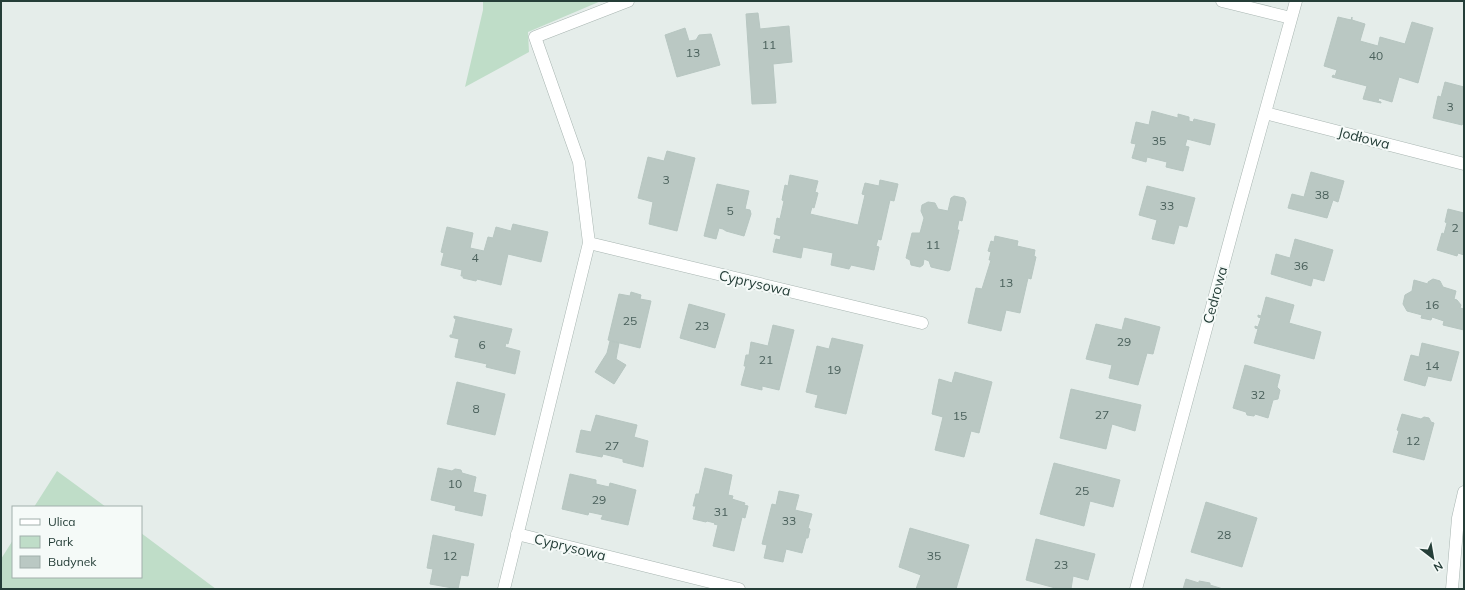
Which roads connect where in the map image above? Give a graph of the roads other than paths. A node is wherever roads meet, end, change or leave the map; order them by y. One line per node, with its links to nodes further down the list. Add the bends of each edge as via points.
1 (628, 1): 7 (street, Cyprysowa, via 535,36 579,162)
2 (1222, 1): 4 (street)
3 (1296, 1): 4 (street, Cedrowa)
4 (1291, 18): 5 (street, Cedrowa)
5 (1265, 113): 6 (street, Jodłowa); 13 (street, Cedrowa)
6 (1464, 164)
7 (589, 243): 8 (street, Cyprysowa); 10 (street, Cyprysowa)
8 (922, 323)
9 (1464, 492): 14 (street, via 1458,518)
10 (517, 534): 11 (street, Cyprysowa); 12 (street, Cyprysowa)
11 (504, 589)
12 (739, 589)
13 (1136, 589)
14 (1452, 589)

